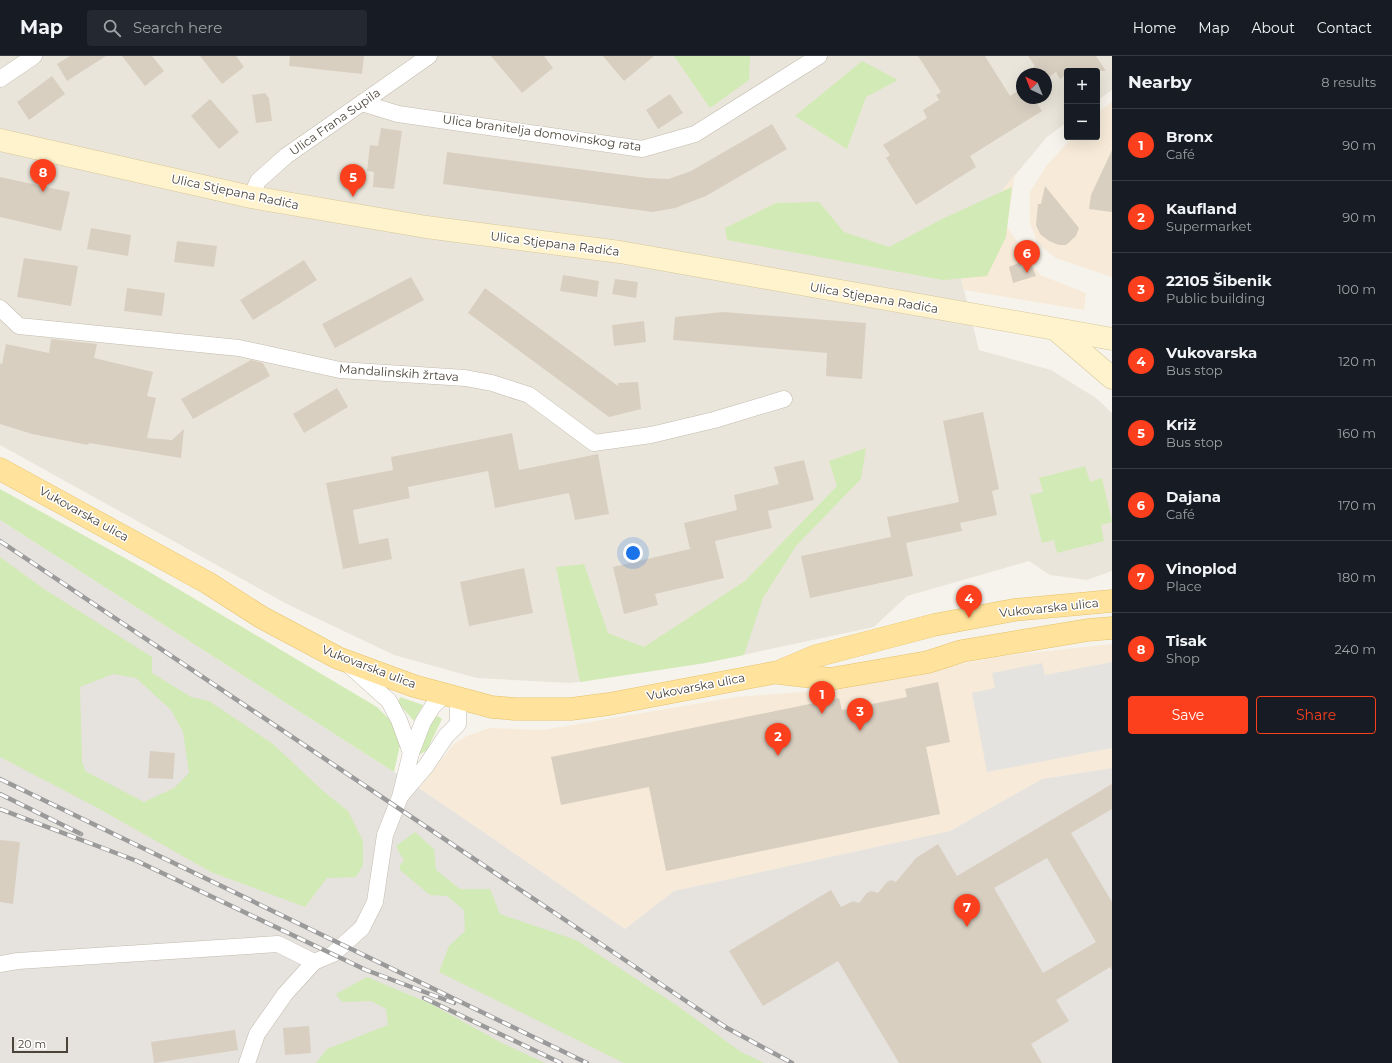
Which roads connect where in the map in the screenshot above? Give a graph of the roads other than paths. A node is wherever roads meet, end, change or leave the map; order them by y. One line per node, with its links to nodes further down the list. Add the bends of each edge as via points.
1 (34, 56): 4 (street)
2 (429, 56): 5 (street, Ulica Frana Supila)
3 (819, 56): 5 (street, Ulica branitelja domovinskog rata, via 694,134 642,149 398,114)
4 (0, 79)
5 (362, 103): 7 (street, Ulica Frana Supila, via 276,164 258,182)
6 (0, 140): 7 (main road, Ulica Stjepana Radića)
7 (251, 197): 9 (main road, Ulica Stjepana Radića, via 426,227 620,252)
8 (0, 308): 12 (street, Mandalinskih žrtava, via 19,326 239,348 340,370 465,378 492,383 529,395 594,443 665,432)
9 (1055, 329): 10 (main road, Ulica Stjepana Radića); 11 (main road)
10 (1112, 339)
11 (1112, 378)
12 (784, 399)
13 (0, 468): 16 (main road, Vukovarska ulica)
14 (1112, 601): 17 (main road, Vukovarska ulica, via 1014,610 934,625 816,656)
15 (1112, 628): 17 (main road, Vukovarska ulica, via 962,652 928,662 830,679)
16 (338, 658): 18 (main road, Vukovarska ulica, via 387,677); 19 (street, via 362,675 388,701 399,720)
17 (778, 672): 18 (main road, Vukovarska ulica, via 571,709 492,707)
18 (450, 696): 19 (street, via 433,706 423,722); 20 (street, via 458,708 458,724)
19 (411, 753): 20 (street)
20 (400, 797): 21 (street, via 385,835 374,902 362,928 333,954)
21 (314, 962): 22 (street, via 278,944); 23 (street, via 285,994 257,1034)
22 (0, 964)
23 (247, 1063)

